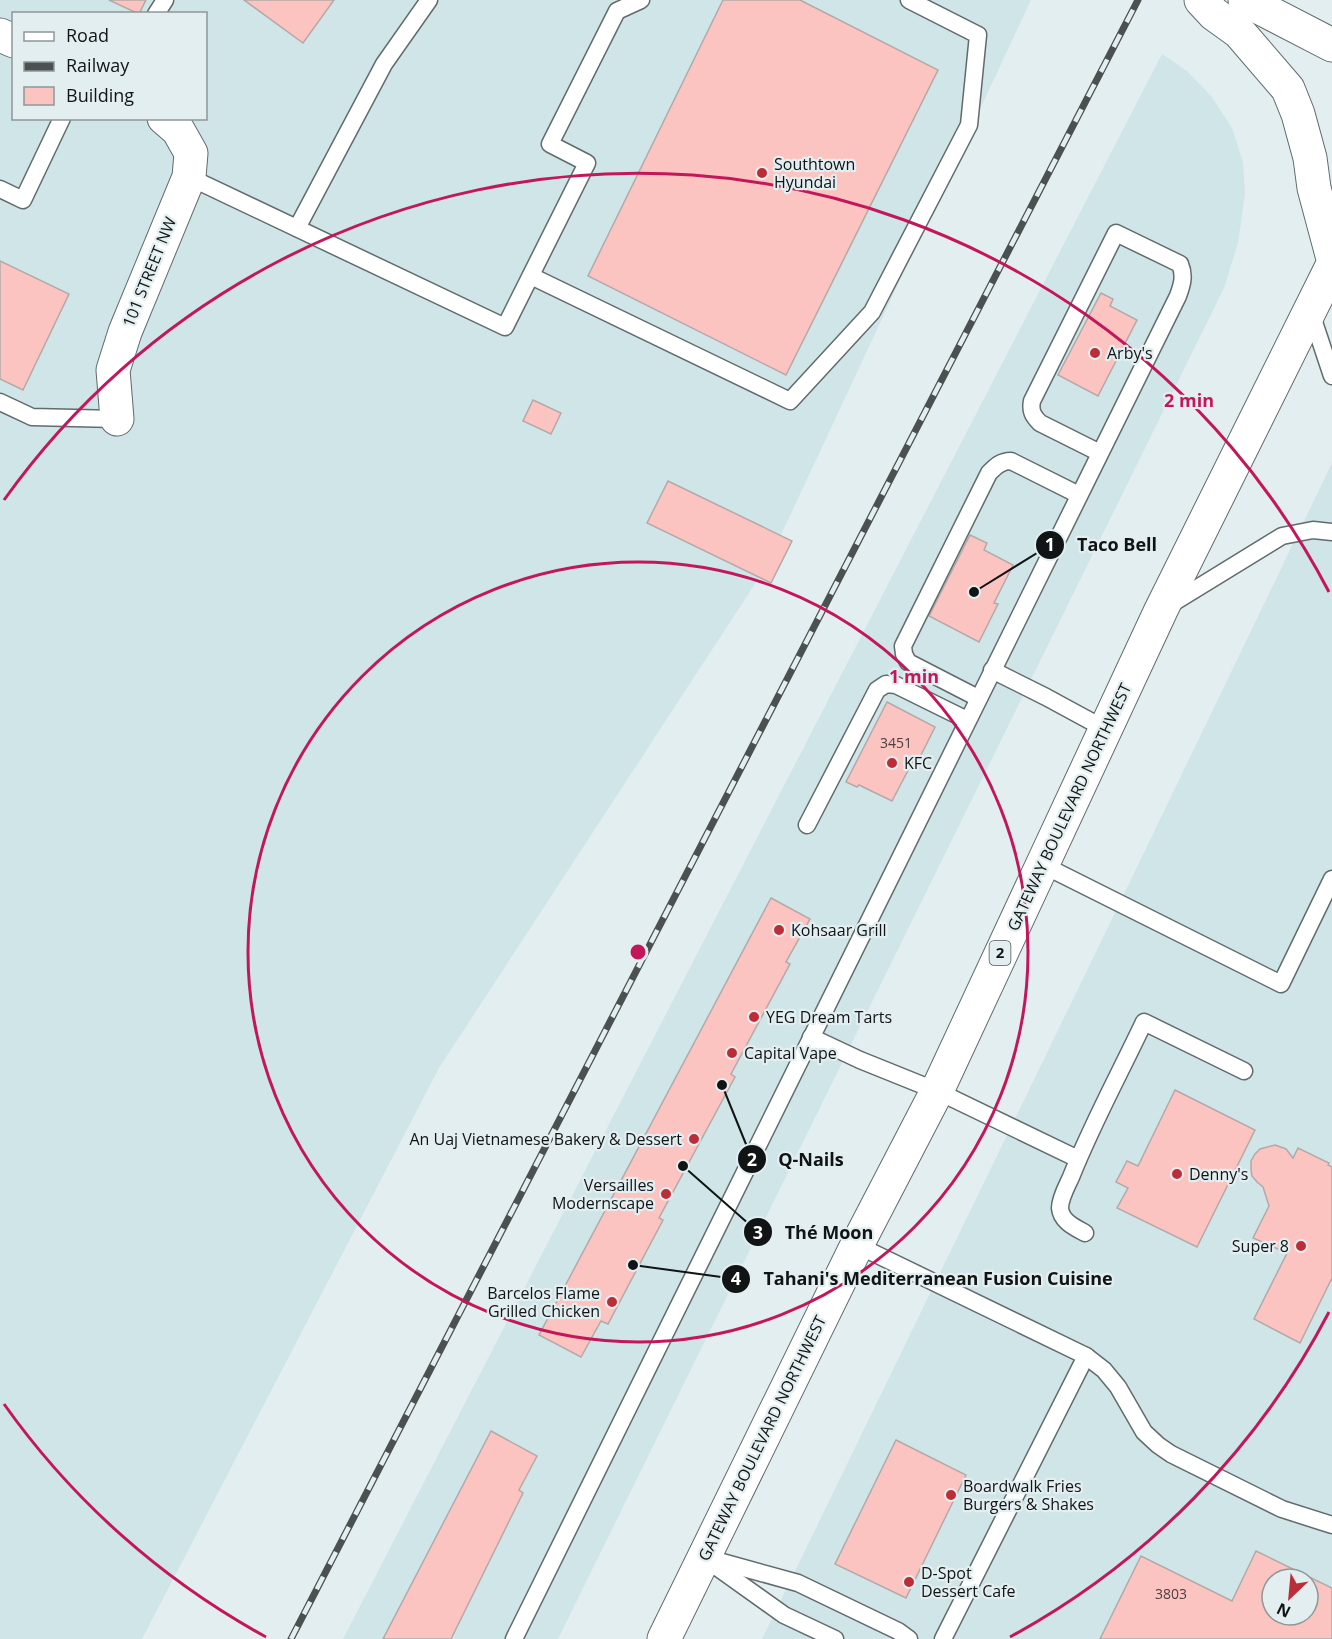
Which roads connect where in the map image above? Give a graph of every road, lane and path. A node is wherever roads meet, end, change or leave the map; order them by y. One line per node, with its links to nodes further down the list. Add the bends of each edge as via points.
1 (429, 0): 11 (lane, via 384,64)
2 (641, 0): 14 (lane, via 617,11 550,144 587,163)
3 (909, 0): 14 (lane, via 978,35 969,125 872,312 790,401)
4 (1202, 0): 12 (main road, via 1239,32 1288,89 1310,158)
5 (1245, 0): 6 (main road)
6 (1332, 45)
7 (61, 120): 10 (lane, via 23,200)
8 (171, 124): 9 (main road, 101 STREET NW, via 191,153)
9 (189, 177): 11 (lane); 18 (main road, 101 STREET NW, via 113,370)
10 (0, 189)
11 (297, 228): 14 (lane, via 505,327)
12 (1332, 255)
13 (1332, 266): 15 (main road, GATEWAY BOULEVARD NORTHWEST / 2)
14 (531, 276)
15 (1310, 309): 16 (lane); 22 (main road, GATEWAY BOULEVARD NORTHWEST / 2)
16 (1332, 376)
17 (0, 402): 18 (lane, via 32,417)
18 (117, 419)
19 (1100, 453): 19 (lane, via 1178,296 1184,272 1180,264 1116,233 1031,409 1040,423); 20 (lane)
20 (1079, 495): 23 (lane); 24 (lane, via 1011,461 1003,461 989,473 903,646 908,662)
21 (1332, 532): 22 (lane, via 1313,530 1282,536)
22 (1161, 610): 26 (main road, GATEWAY BOULEVARD NORTHWEST / 2)
23 (992, 670): 24 (lane); 26 (lane)
24 (978, 698): 25 (lane)
25 (967, 720): 27 (lane, via 886,684 877,690); 30 (lane)
26 (1105, 729): 28 (main road, GATEWAY BOULEVARD NORTHWEST / 2)
27 (807, 825)
28 (1041, 864): 29 (lane, via 1281,984); 32 (main road, GATEWAY BOULEVARD NORTHWEST / 2)
29 (1332, 879)
30 (811, 1037): 32 (lane); 39 (lane)
31 (1244, 1071): 33 (lane, via 1144,1022)
32 (937, 1091): 33 (lane); 35 (main road, GATEWAY BOULEVARD NORTHWEST / 2)
33 (1078, 1159): 34 (lane, via 1060,1208 1064,1219)
34 (1085, 1233)
35 (857, 1245): 36 (lane); 38 (main road, GATEWAY BOULEVARD NORTHWEST / 2)
36 (1086, 1356): 37 (lane, via 1118,1388 1144,1432 1171,1454 1279,1508); 43 (lane)
37 (1332, 1526)
38 (704, 1557): 40 (main road, GATEWAY BOULEVARD NORTHWEST / 2); 41 (lane, via 784,1614); 42 (lane, via 798,1583 898,1630)
39 (513, 1639)
40 (664, 1639)
41 (835, 1639)
42 (909, 1639)
43 (943, 1639)

